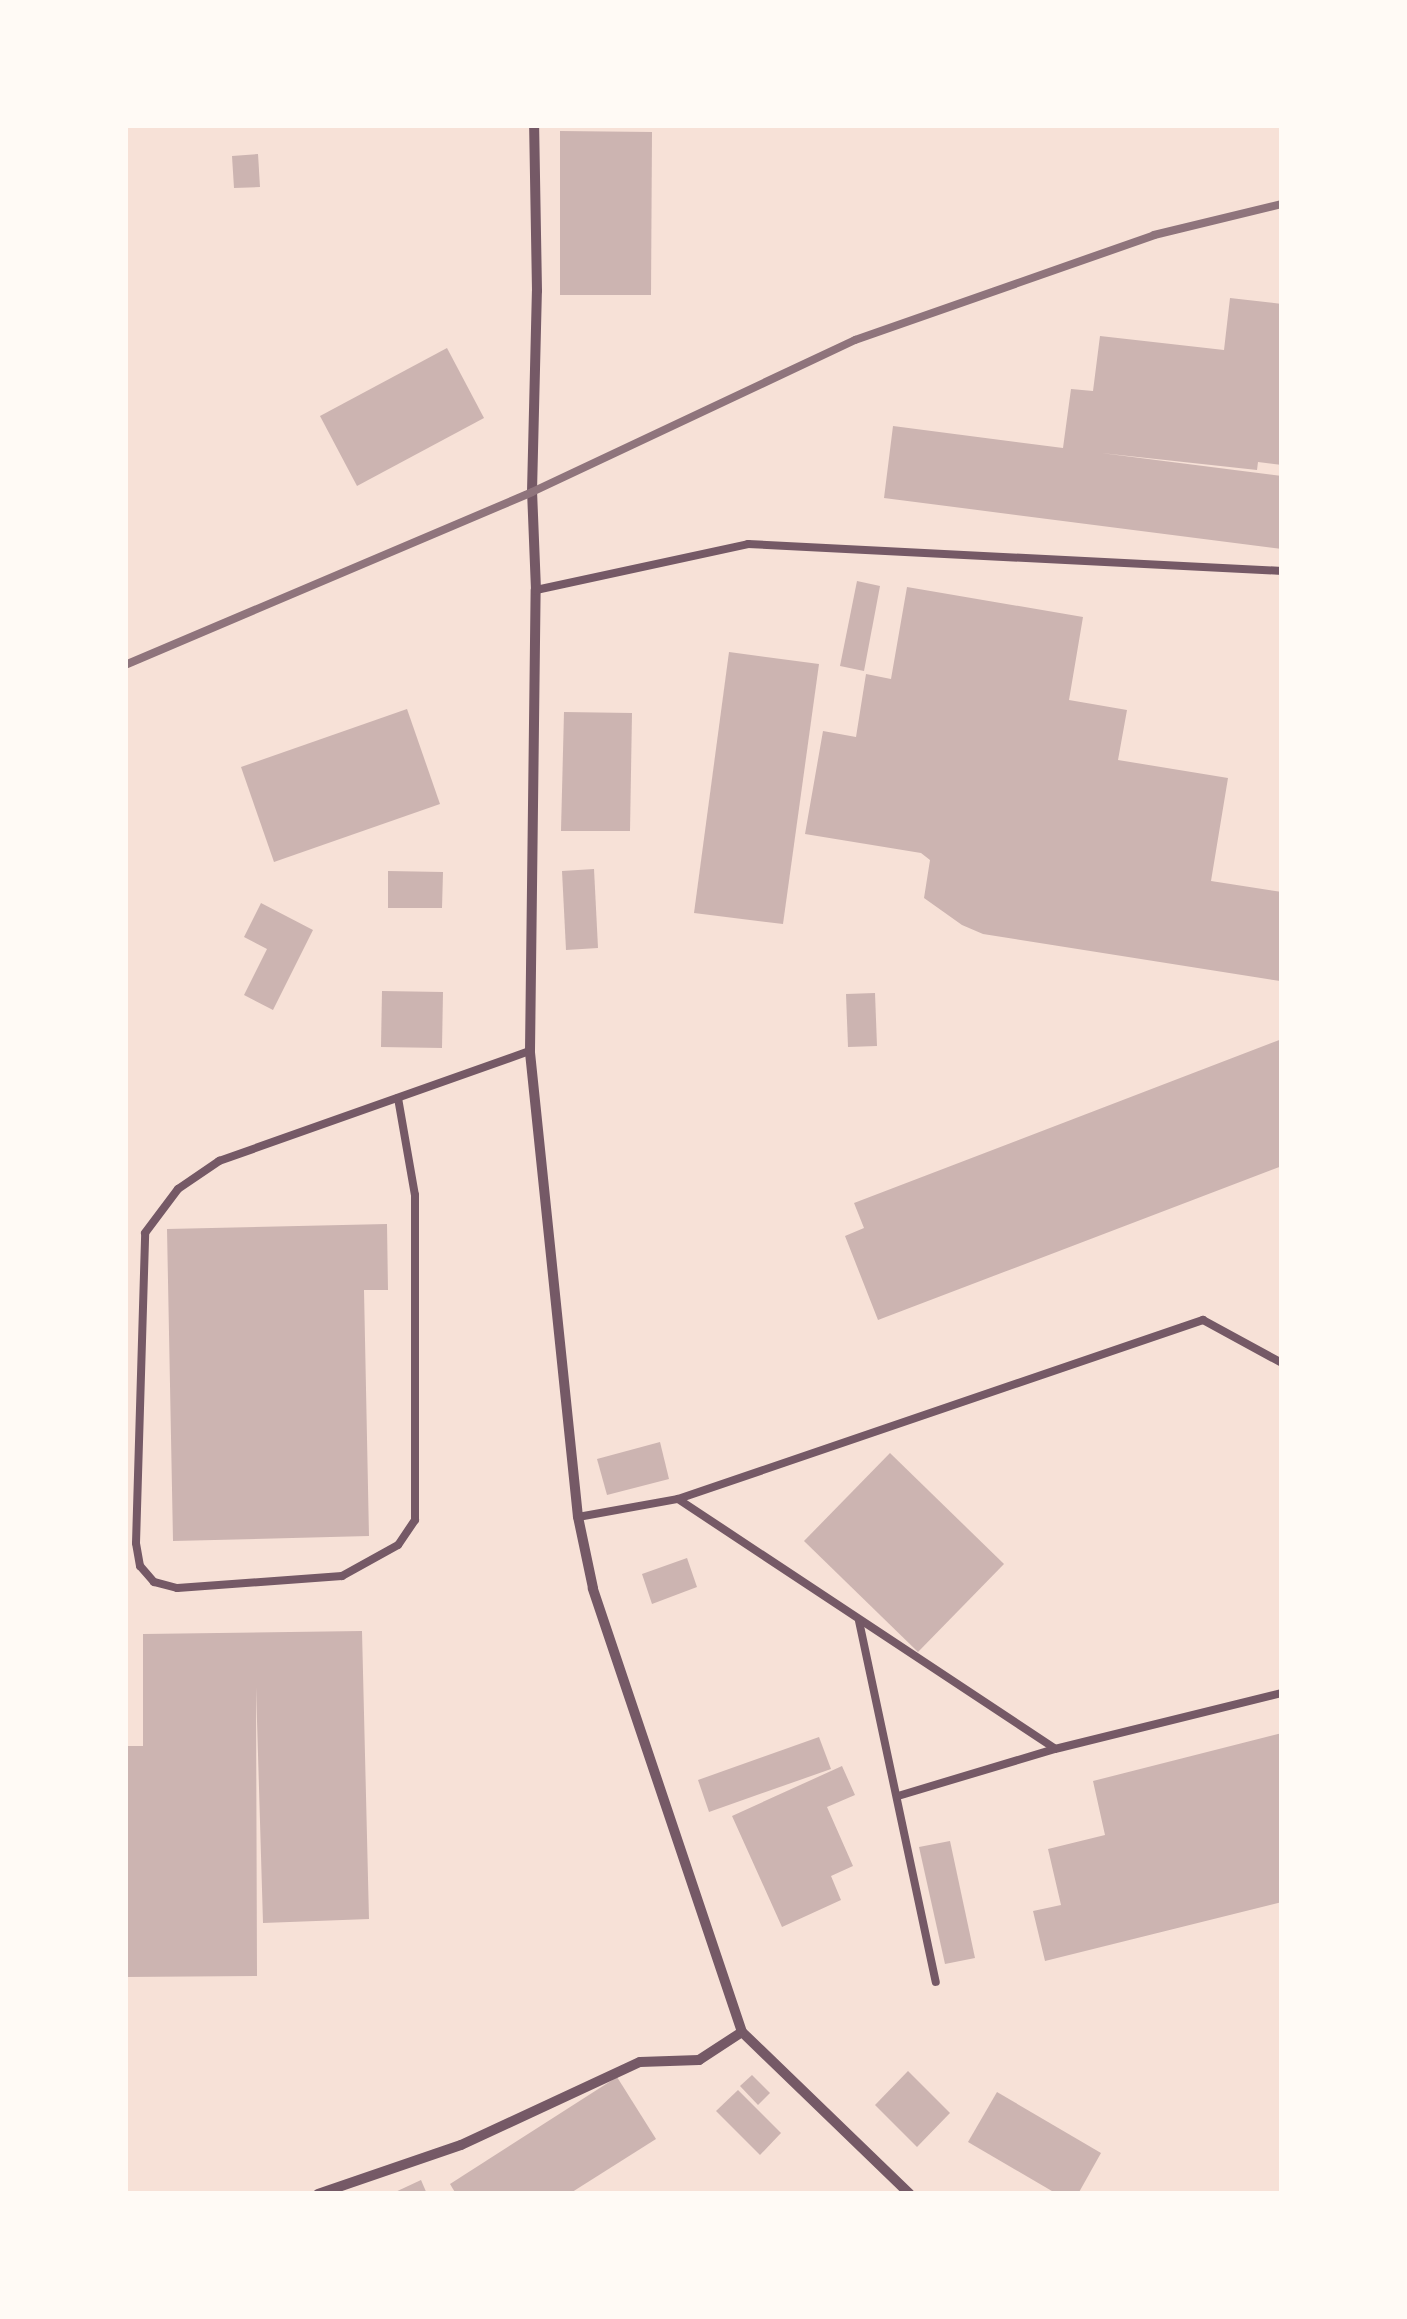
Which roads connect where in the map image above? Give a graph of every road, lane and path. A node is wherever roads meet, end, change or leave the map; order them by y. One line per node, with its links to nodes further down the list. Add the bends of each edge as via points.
1 (534, 125): 3 (street)
2 (1282, 571): 3 (lane, via 748,544)
3 (536, 590): 4 (street)
4 (530, 1051): 5 (lane); 8 (street)
5 (398, 1098): 5 (lane, via 220,1161 178,1189 146,1233 136,1543 140,1566 154,1582 178,1588 342,1576 398,1545 415,1520 415,1195)
6 (1282, 1363): 7 (lane, via 1203,1320)
7 (678, 1499): 8 (lane); 9 (lane)
8 (578, 1516): 14 (street, via 593,1588)
9 (860, 1621): 11 (lane); 12 (lane)
10 (1282, 1693): 11 (lane)
11 (1056, 1749): 12 (lane)
12 (898, 1796): 13 (lane)
13 (936, 1982)
14 (742, 2032): 15 (street, via 699,2060 640,2062 462,2145); 16 (street)
15 (318, 2194)
16 (910, 2194)

